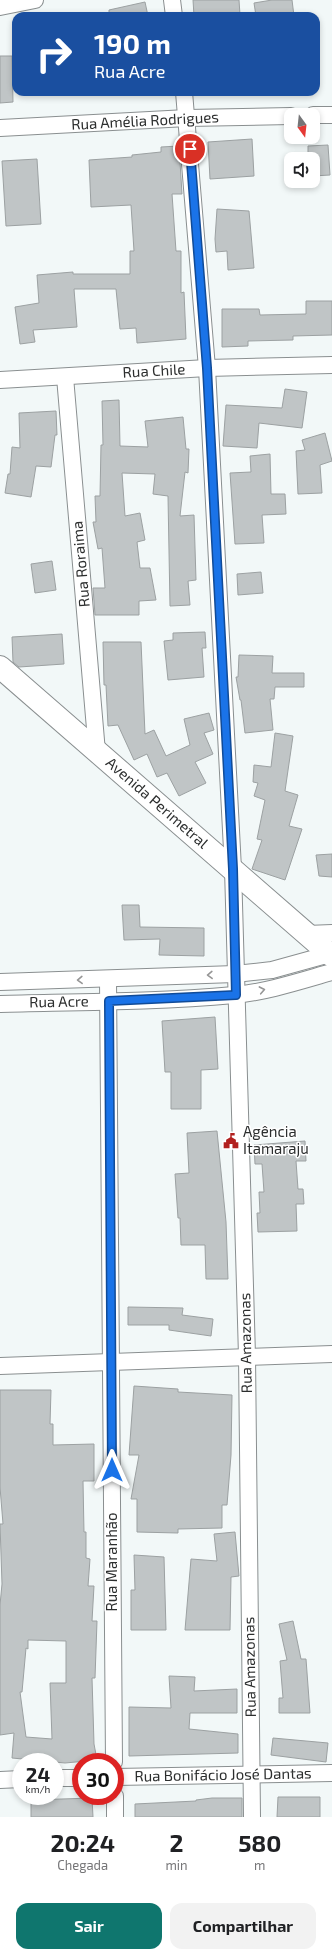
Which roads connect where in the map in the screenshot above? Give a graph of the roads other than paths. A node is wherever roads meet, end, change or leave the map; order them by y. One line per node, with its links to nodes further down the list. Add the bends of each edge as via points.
1 (35, 0): 3 (street)
2 (172, 0): 4 (street)
3 (0, 7)
4 (174, 12)
5 (184, 96): 9 (street, Rua Amazonas)
6 (332, 115): 8 (street)
7 (284, 116): 9 (street, Rua Amélia Rodrigues)
8 (320, 116)
9 (187, 118): 10 (street, Rua Amélia Rodrigues); 12 (street, Rua Amazonas)
10 (0, 128)
11 (332, 365): 12 (street, Rua Chile)
12 (207, 368): 13 (street, Rua Chile); 17 (street, Rua Amazonas)
13 (65, 377): 14 (street, Rua Chile); 16 (street, Rua Roraima)
14 (0, 380)
15 (0, 667): 16 (main road, Avenida Perimetral)
16 (97, 752): 17 (main road, Avenida Perimetral)
17 (233, 869): 18 (main road, Avenida Perimetral); 19 (street, Rua Amazonas)
18 (332, 954): 19 (street, Rua Acre, via 272,970); 22 (street, Rua Acre, one-way to 18, via 291,984)
19 (235, 974): 20 (street, Rua Acre, one-way to 20); 22 (street, Rua Amazonas)
20 (108, 979): 21 (street, Rua Acre, one-way to 21); 23 (street, Rua Maranhão)
21 (0, 982)
22 (236, 995): 23 (street, Rua Acre); 26 (street, Rua Amazonas)
23 (109, 1001): 24 (street, Rua Acre); 27 (street, Rua Maranhão)
24 (0, 1004)
25 (332, 1354): 26 (street)
26 (247, 1356): 27 (street); 31 (street, Rua Amazonas)
27 (111, 1362): 28 (street); 29 (street, Rua Maranhão)
28 (0, 1366)
29 (114, 1753)
30 (332, 1773): 31 (street, Rua Bonifácio José Dantas)
31 (251, 1774): 32 (street, Rua Bonifácio José Dantas); 37 (street, Rua Amazonas)
32 (124, 1777)
33 (12, 1779): 34 (street)
34 (0, 1780)
35 (114, 1805): 36 (street)
36 (115, 1817)
37 (252, 1817)

